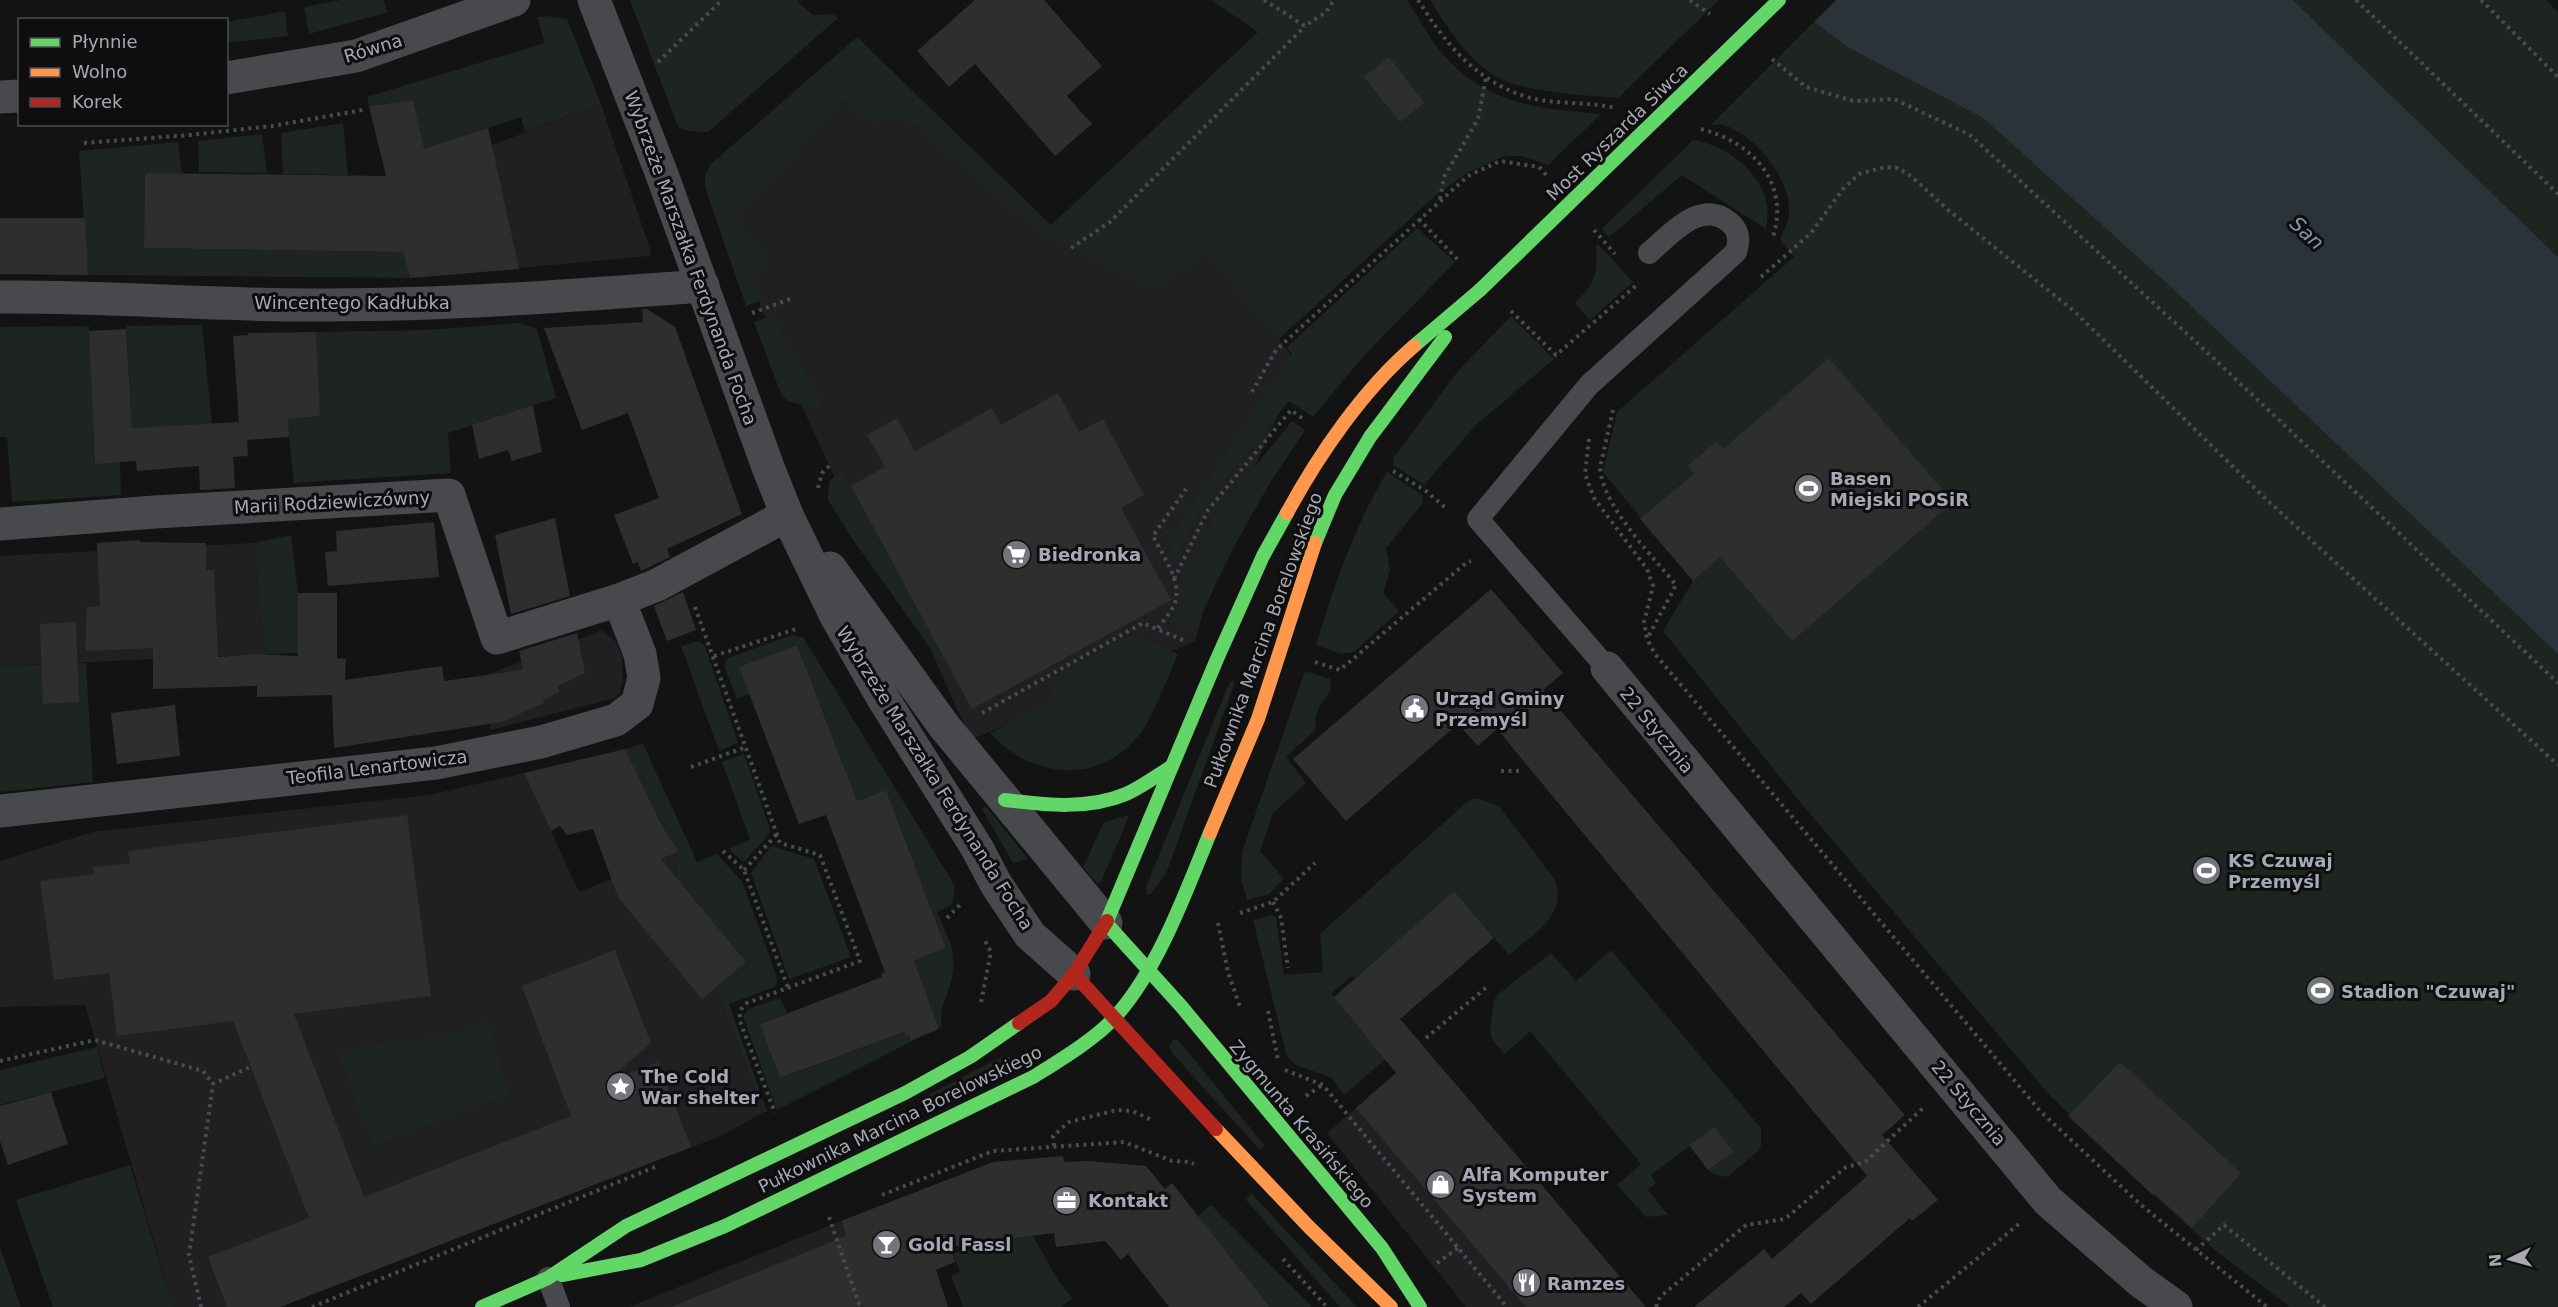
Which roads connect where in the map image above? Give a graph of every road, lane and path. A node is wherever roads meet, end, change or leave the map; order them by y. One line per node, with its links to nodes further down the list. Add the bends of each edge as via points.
1 (514, 0): 15 (street, Równa, via 356,56)
2 (594, 0): 16 (street, Wybrzeże Marszałka Ferdynanda Focha)
3 (722, 0): 16 (path, via 650,69)
4 (1264, 0): 12 (path)
5 (1334, 0): 12 (path, via 1326,12)
6 (1418, 0): 23 (path, via 1457,55 1486,78 1478,119 1444,177)
7 (1690, 0): 11 (path)
8 (1779, 0): 33 (main road, Most Ryszarda Siwca, bridge)
9 (2356, 0): 22 (path)
10 (2481, 0): 14 (path)
11 (1719, 21)
12 (1305, 26): 26 (path, via 1110,222)
13 (1768, 56): 58 (path, via 1806,87 1854,101 1894,99 1970,135)
14 (2558, 77)
15 (228, 78)
16 (624, 79): 32 (street, Wybrzeże Marszałka Ferdynanda Focha)
17 (18, 96): 18 (street)
18 (0, 97)
19 (363, 110): 20 (path, via 272,126)
20 (84, 143)
21 (1500, 161): 23 (path, via 1468,177)
22 (2558, 194)
23 (1440, 201): 24 (path)
24 (1419, 219): 30 (path); 38 (path, via 1276,350)
25 (1609, 247): 29 (path)
26 (1071, 248)
27 (1649, 253): 57 (lane, 22 Stycznia, via 1689,218 1699,215 1722,217 1737,232 1739,243 1736,252 1589,385 1478,519)
28 (1788, 253): 61 (path, via 1811,233 1859,174 1885,167 1898,168 1911,176 2074,311 2268,501)
29 (1623, 262)
30 (1464, 267)
31 (1635, 275): 36 (path, via 1641,282 1556,355)
32 (703, 286): 34 (street, Wincentego Kadłubka, via 516,300 326,305); 45 (street, Wybrzeże Marszałka Ferdynanda Focha)
33 (1480, 290): 63 (main road, Pułkownika Marcina Borelowskiego, via 1393,364 1331,441 1301,487 1263,556); 80 (main road, Pułkownika Marcina Borelowskiego, via 1370,437 1335,495 1308,562 1258,719 1179,908)
34 (0, 297)
35 (793, 298): 37 (path)
36 (1509, 308)
37 (743, 317)
38 (1252, 392)
39 (1613, 406): 53 (path, via 1600,475 1616,510 1676,585)
40 (1307, 422): 49 (path, via 1291,410 1208,510)
41 (1589, 435): 53 (path, via 1585,474 1594,498 1647,569 1653,586 1644,622)
42 (1391, 470): 44 (path, via 1426,491)
43 (1186, 489): 49 (path, via 1153,536)
44 (1453, 514)
45 (787, 515): 48 (street, Marii Rodziewiczówny); 66 (street, Wybrzeże Marszałka Ferdynanda Focha, via 944,726); 81 (street, Wybrzeże Marszałka Ferdynanda Focha, via 836,616 996,884 1030,935)
46 (0, 524): 50 (street, Marii Rodziewiczówny, via 449,495 497,638)
47 (1478, 562): 56 (path, via 1466,563 1340,670)
48 (683, 571): 50 (street, Marii Rodziewiczówny); 55 (path)
49 (1174, 579): 52 (path, via 1176,600)
50 (619, 600): 67 (street, Teofila Lenartowicza, via 640,654 644,678 637,704 616,720 542,742 436,762)
51 (804, 626): 55 (path)
52 (1158, 628): 54 (path); 59 (path, via 1143,623)
53 (1647, 639): 106 (path, via 1655,654 2041,1112)
54 (1193, 645)
55 (714, 656): 60 (path)
56 (1312, 662)
57 (1607, 668): 101 (street, 22 Stycznia)
58 (2558, 683)
59 (981, 714)
60 (746, 747): 62 (path); 68 (path)
61 (2558, 765)
62 (690, 767)
63 (1172, 767): 66 (main road, via 1126,794 1091,803 1071,806); 76 (main road, Pułkownika Marcina Borelowskiego)
64 (1501, 771): 65 (path)
65 (1520, 771)
66 (1005, 800): 76 (street, Wybrzeże Marszałka Ferdynanda Focha)
67 (0, 811)
68 (777, 834): 71 (path); 83 (path, via 780,843 820,855 860,961)
69 (723, 851): 71 (path)
70 (1315, 863): 72 (path)
71 (744, 870): 83 (path)
72 (1273, 902): 74 (path); 79 (path, via 1281,918)
73 (962, 903): 75 (path)
74 (1240, 913)
75 (947, 918)
76 (1106, 923): 80 (main road, Wybrzeże Marszałka Ferdynanda Focha); 81 (main road, Pułkownika Marcina Borelowskiego)
77 (1218, 923): 85 (path)
78 (980, 933): 84 (path, via 991,951)
79 (1288, 968)
80 (1149, 969): 87 (main road, Pułkownika Marcina Borelowskiego); 117 (main road, Zygmunta Krasińskiego, via 1382,1248)
81 (1074, 974): 87 (main road, Wybrzeże Marszałka Ferdynanda Focha); 109 (main road, Pułkownika Marcina Borelowskiego, via 1051,1001 970,1057 905,1093 626,1226)
82 (1488, 986): 88 (path)
83 (788, 987): 96 (path, via 747,1003 739,1015)
84 (979, 1010)
85 (1241, 1010)
86 (1268, 1011): 92 (path, via 1279,1068)
87 (1115, 1018): 109 (main road, Pułkownika Marcina Borelowskiego, via 1032,1077 725,1226 641,1260); 116 (main road, via 1328,1249)
88 (1426, 1038)
89 (0, 1061): 91 (path, via 95,1040 202,1071)
90 (250, 1067): 91 (path)
91 (213, 1084): 110 (path, via 189,1255)
92 (1323, 1085): 93 (path); 105 (path)
93 (1301, 1100)
94 (1928, 1104): 119 (path, via 1865,1162 1846,1167 1785,1219 1746,1225 1660,1297)
95 (1132, 1111): 97 (path, via 1117,1110 1069,1122 1053,1136)
96 (778, 1122)
97 (1054, 1146): 99 (path, via 1124,1142); 100 (path, via 993,1151)
98 (659, 1165): 111 (path)
99 (1198, 1167)
100 (872, 1199)
101 (2048, 1201): 120 (path); 121 (street, 22 Stycznia)
102 (840, 1212): 103 (path)
103 (829, 1217): 104 (path); 114 (path)
104 (818, 1221)
105 (1458, 1248): 108 (path); 118 (path)
106 (2196, 1250): 122 (path); 123 (path, via 2224,1225)
107 (1281, 1257): 115 (path)
108 (1432, 1267)
109 (548, 1278): 112 (main road, Pułkownika Marcina Borelowskiego); 113 (lane)
110 (201, 1307)
111 (312, 1307)
112 (482, 1307)
113 (559, 1307)
114 (860, 1307)
115 (1327, 1307)
116 (1391, 1307)
117 (1420, 1307)
118 (1507, 1307)
119 (1656, 1307)
120 (1918, 1307)
121 (2176, 1307)
122 (2267, 1307)
123 (2325, 1307)

